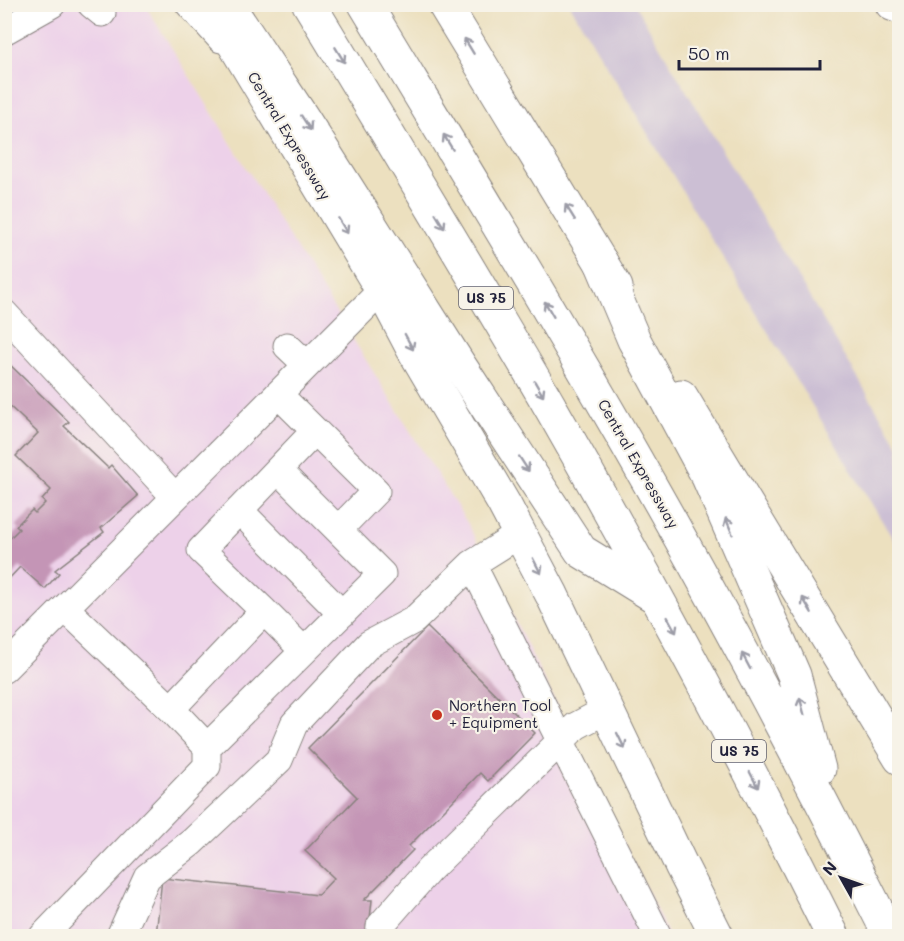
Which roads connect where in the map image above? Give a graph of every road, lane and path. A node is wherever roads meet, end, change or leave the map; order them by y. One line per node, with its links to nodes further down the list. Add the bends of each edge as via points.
1 (52, 4): 10 (lane)
2 (189, 4): 11 (lane)
3 (210, 4): 11 (main road, Central Expressway)
4 (227, 4): 25 (main road, one-way to 25, via 581,551)
5 (309, 4): 25 (main road, US 75, one-way to 25, via 501,323)
6 (365, 4): 36 (main road, Central Expressway / US 75, one-way to 6, via 662,505)
7 (444, 4): 12 (main road, one-way to 7)
8 (892, 4): 9 (main road)
9 (900, 7)
10 (4, 31)
11 (246, 66): 13 (main road, Central Expressway, one-way to 13)
12 (601, 262): 35 (main road, one-way to 12); 36 (main road, one-way to 12, via 794,675 708,477 634,340)
13 (382, 290): 16 (lane); 23 (main road, Central Expressway, one-way to 23)
14 (4, 313): 20 (lane)
15 (287, 346): 16 (lane)
16 (307, 365): 17 (lane)
17 (278, 394): 18 (lane); 20 (lane)
18 (315, 431): 19 (lane); 22 (lane, via 376,492)
19 (278, 470): 21 (lane); 22 (lane)
20 (176, 497): 26 (lane)
21 (239, 510): 27 (lane, via 201,550); 28 (lane)
22 (338, 530): 28 (lane, via 382,574)
23 (520, 534): 24 (lane); 32 (main road, Central Expressway, one-way to 32)
24 (472, 564): 33 (lane); 38 (lane, via 414,620 369,644 294,724 279,760 192,843 147,877)
25 (656, 597): 42 (main road, US 75, one-way to 42)
26 (65, 608): 30 (lane); 31 (lane)
27 (264, 611): 29 (lane); 31 (lane)
28 (342, 614): 29 (lane)
29 (304, 651): 34 (lane)
30 (4, 669)
31 (171, 709): 34 (lane)
32 (606, 710): 33 (lane, via 576,726); 41 (main road, Central Expressway, one-way to 41)
33 (561, 741): 39 (lane, via 429,870 380,926); 40 (lane)
34 (207, 747): 37 (lane, via 207,766)
35 (900, 758)
36 (834, 823): 43 (main road, Central Expressway / US 75)
37 (43, 936)
38 (120, 936)
39 (379, 936)
40 (658, 936)
41 (717, 936)
42 (833, 936)
43 (890, 936)

